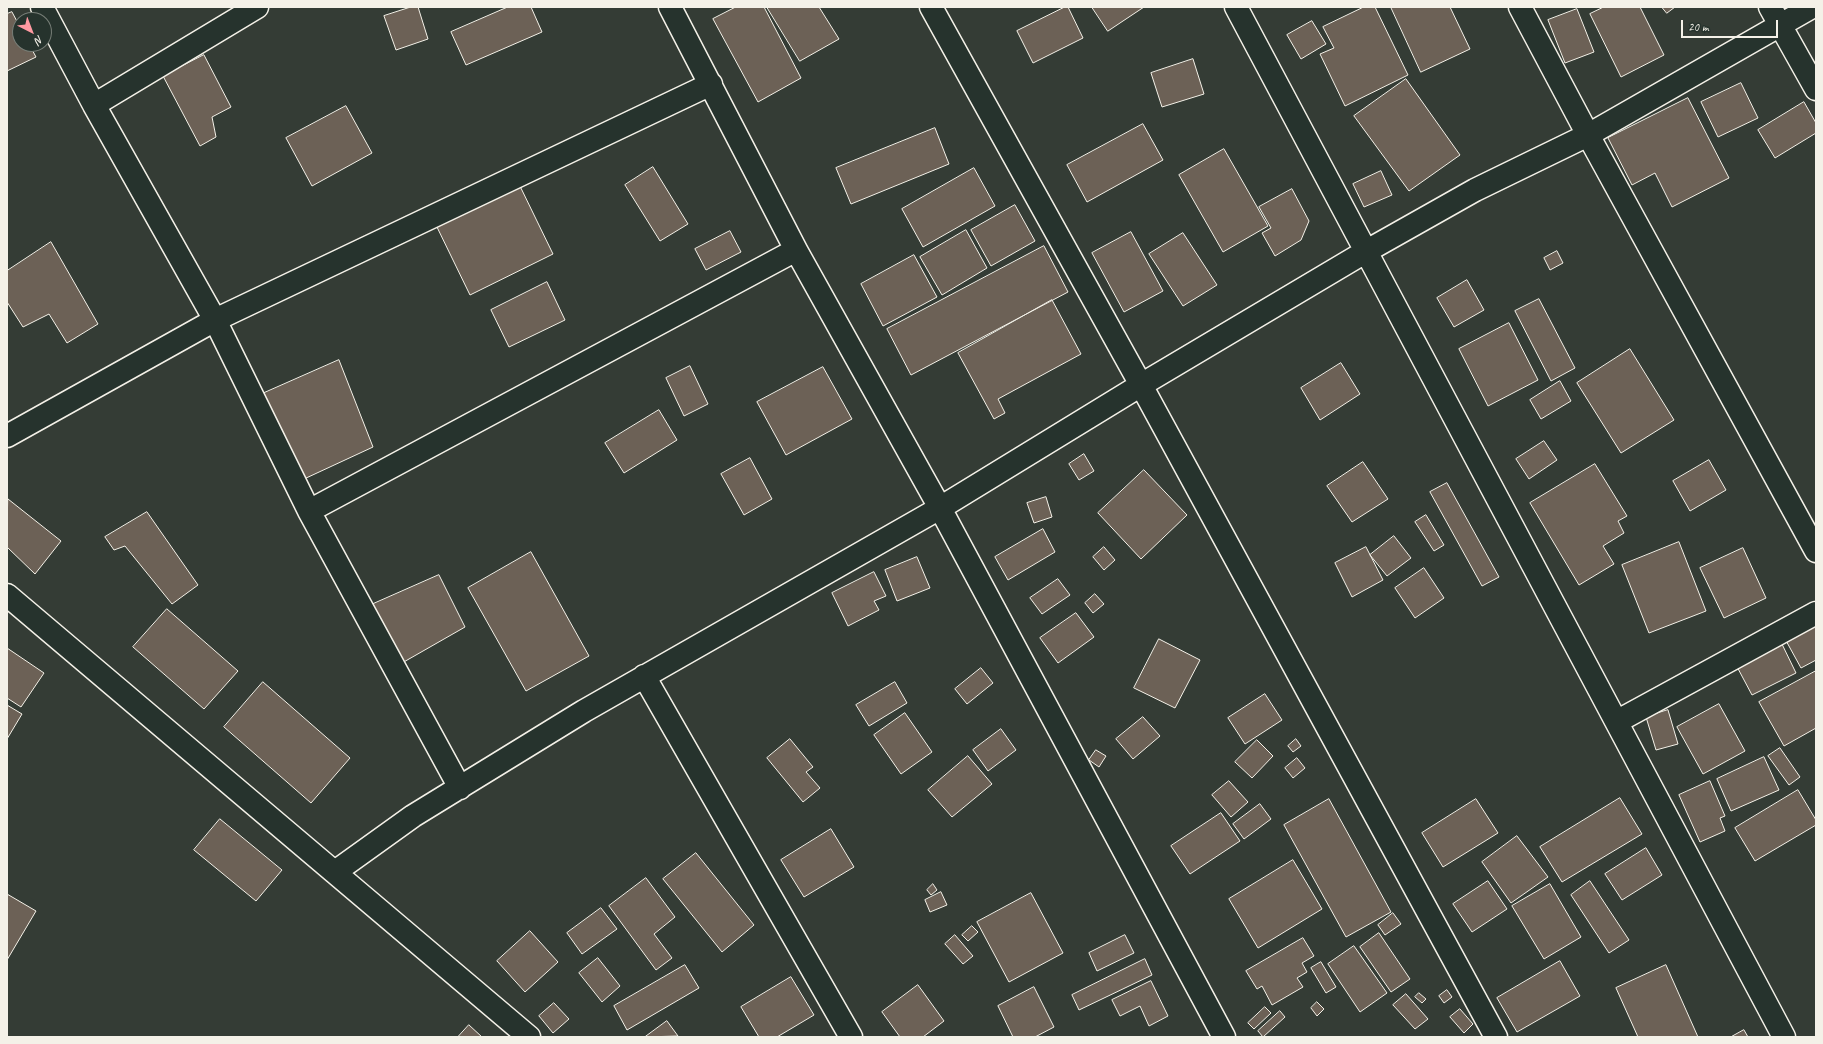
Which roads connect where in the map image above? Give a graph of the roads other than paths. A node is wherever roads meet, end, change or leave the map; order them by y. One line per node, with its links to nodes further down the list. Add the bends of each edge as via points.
1 (42, 7): 11 (street)
2 (257, 7): 11 (street)
3 (670, 7): 9 (street)
4 (931, 7): 16 (street)
5 (1236, 7): 14 (street)
6 (1520, 7): 12 (street)
7 (1812, 7): 8 (street)
8 (1775, 16): 10 (street); 12 (street)
9 (711, 84): 13 (street); 15 (street)
10 (1816, 89)
11 (94, 105): 15 (street)
12 (1588, 135): 14 (street, via 1475,190); 20 (street)
13 (796, 250): 18 (street); 19 (street)
14 (1365, 252): 16 (street); 24 (street)
15 (215, 320): 17 (street); 19 (street)
16 (1141, 385): 18 (street); 30 (street)
17 (7, 436)
18 (940, 508): 23 (street); 29 (street)
19 (309, 511): 25 (street)
20 (1816, 551)
21 (7, 595): 26 (street)
22 (1816, 613): 24 (street)
23 (644, 676): 25 (street); 28 (street)
24 (1618, 721): 31 (street)
25 (460, 788): 26 (street, via 413,816)
26 (334, 872): 27 (street)
27 (529, 1037)
28 (851, 1037)
29 (1224, 1037)
30 (1496, 1037)
31 (1784, 1037)

